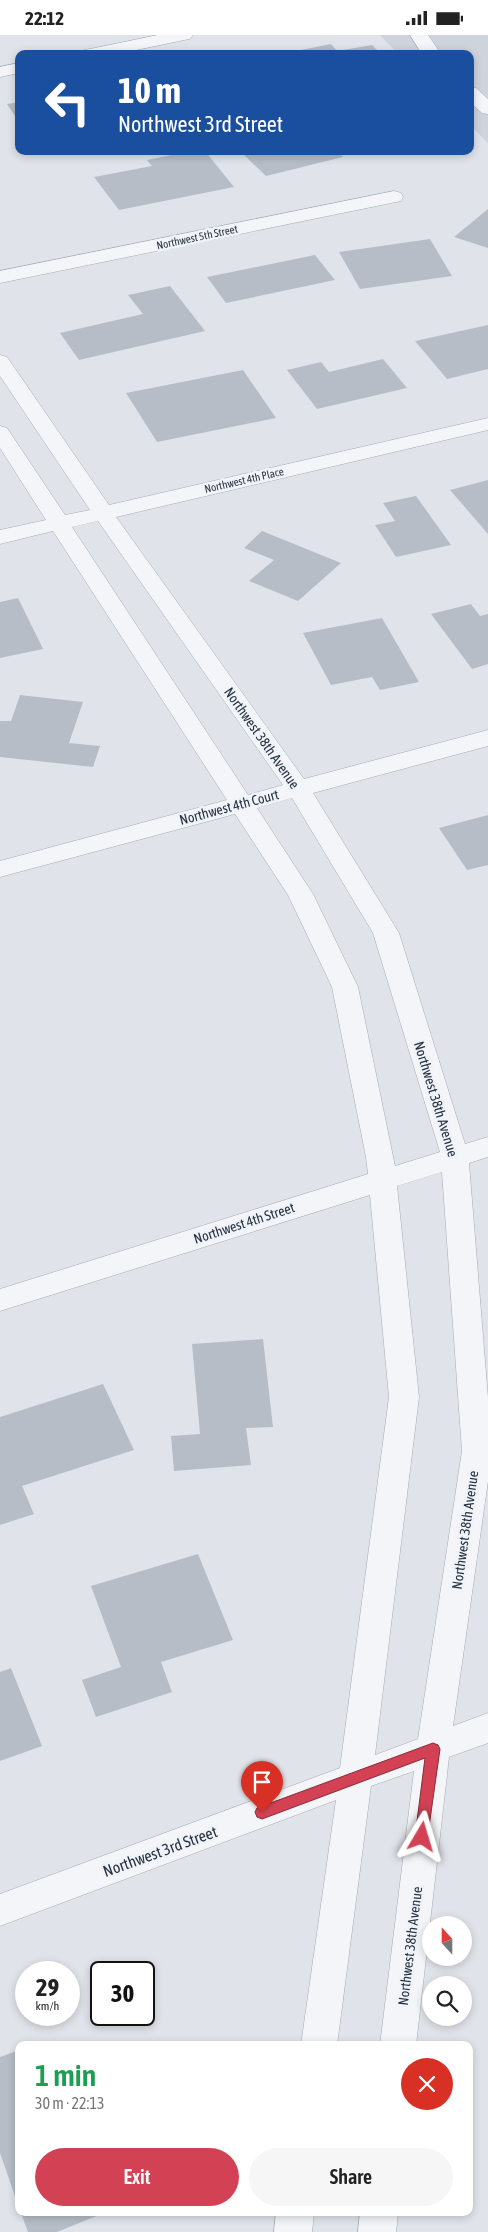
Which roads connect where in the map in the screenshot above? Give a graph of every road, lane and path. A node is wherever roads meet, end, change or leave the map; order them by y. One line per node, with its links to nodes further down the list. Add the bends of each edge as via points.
1 (184, 35): 3 (street)
2 (419, 35): 4 (street)
3 (110, 50)
4 (428, 50)
5 (15, 69): 6 (street)
6 (0, 72)
7 (474, 96): 8 (street)
8 (488, 109)
9 (394, 197): 10 (street, Northwest 5th Street)
10 (0, 277)
11 (0, 361): 14 (street, Northwest 38th Avenue)
12 (488, 424): 14 (street, Northwest 4th Place)
13 (0, 432): 15 (street)
14 (102, 513): 15 (street, Northwest 4th Place); 18 (street, Northwest 38th Avenue)
15 (59, 523): 16 (street, Northwest 4th Place); 19 (street)
16 (0, 537)
17 (488, 738): 18 (street, Northwest 4th Court)
18 (298, 789): 19 (street, Northwest 4th Court); 22 (street, Northwest 38th Avenue, via 386,933)
19 (242, 803): 20 (street, Northwest 4th Court); 23 (street, via 300,894 345,987)
20 (0, 869)
21 (488, 1147): 22 (street, Northwest 4th Street)
22 (455, 1157): 23 (street, Northwest 4th Street); 26 (street, Northwest 38th Avenue, via 477,1451)
23 (384, 1179): 24 (street, Northwest 4th Street); 27 (street, via 404,1397)
24 (0, 1301)
25 (488, 1728): 26 (street, Northwest 3rd Street)
26 (433, 1749): 27 (street, Northwest 3rd Street); 30 (street, Northwest 38th Avenue)
27 (356, 1777): 28 (street, Northwest 3rd Street); 29 (street)
28 (0, 1910)
29 (320, 2041)
30 (398, 2041)
31 (295, 2216): 33 (street)
32 (379, 2216): 34 (street)
33 (293, 2232)
34 (377, 2232)

